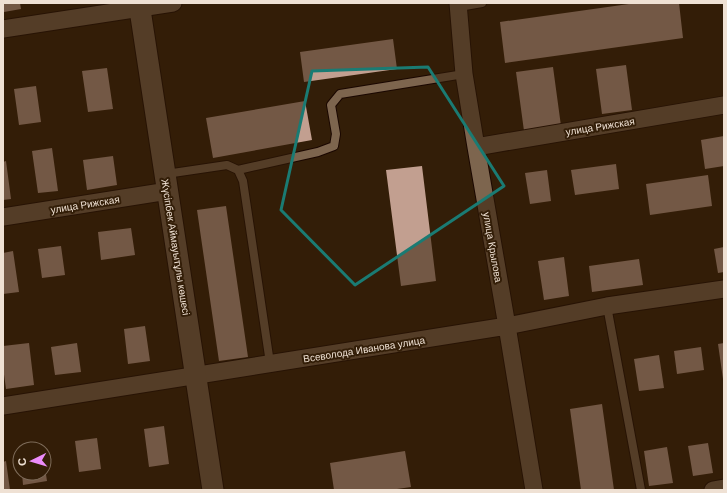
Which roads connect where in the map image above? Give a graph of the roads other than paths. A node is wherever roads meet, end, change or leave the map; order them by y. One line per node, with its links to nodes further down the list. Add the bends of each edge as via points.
1 (173, 3): 3 (street)
2 (482, 3): 4 (lane)
3 (140, 5): 5 (street); 10 (street, Жүсіпбек Аймауытұлы көшесі)
4 (458, 5): 6 (street, улица Крылова)
5 (3, 29)
6 (464, 74): 8 (street, улица Крылова); 9 (lane, via 340,94 331,105 336,134 334,146)
7 (724, 105): 8 (street, улица Рижская)
8 (476, 147): 14 (street, улица Крылова)
9 (238, 170): 10 (lane, via 227,165); 15 (lane, via 243,181)
10 (166, 182): 11 (street, улица Рижская); 16 (street, Жүсіпбек Аймауытұлы көшесі)
11 (3, 217)
12 (724, 289): 13 (street, Всеволода Иванова улица)
13 (607, 306): 14 (street, Всеволода Иванова улица); 21 (lane)
14 (507, 326): 15 (street, Всеволода Иванова улица); 20 (street, улица Крылова)
15 (270, 363): 16 (street, Всеволода Иванова улица)
16 (195, 376): 17 (street, Всеволода Иванова улица); 19 (street, Жүсіпбек Аймауытұлы көшесі)
17 (3, 406)
18 (724, 488): 22 (street)
19 (213, 490)
20 (534, 490)
21 (641, 490)
22 (713, 490)

